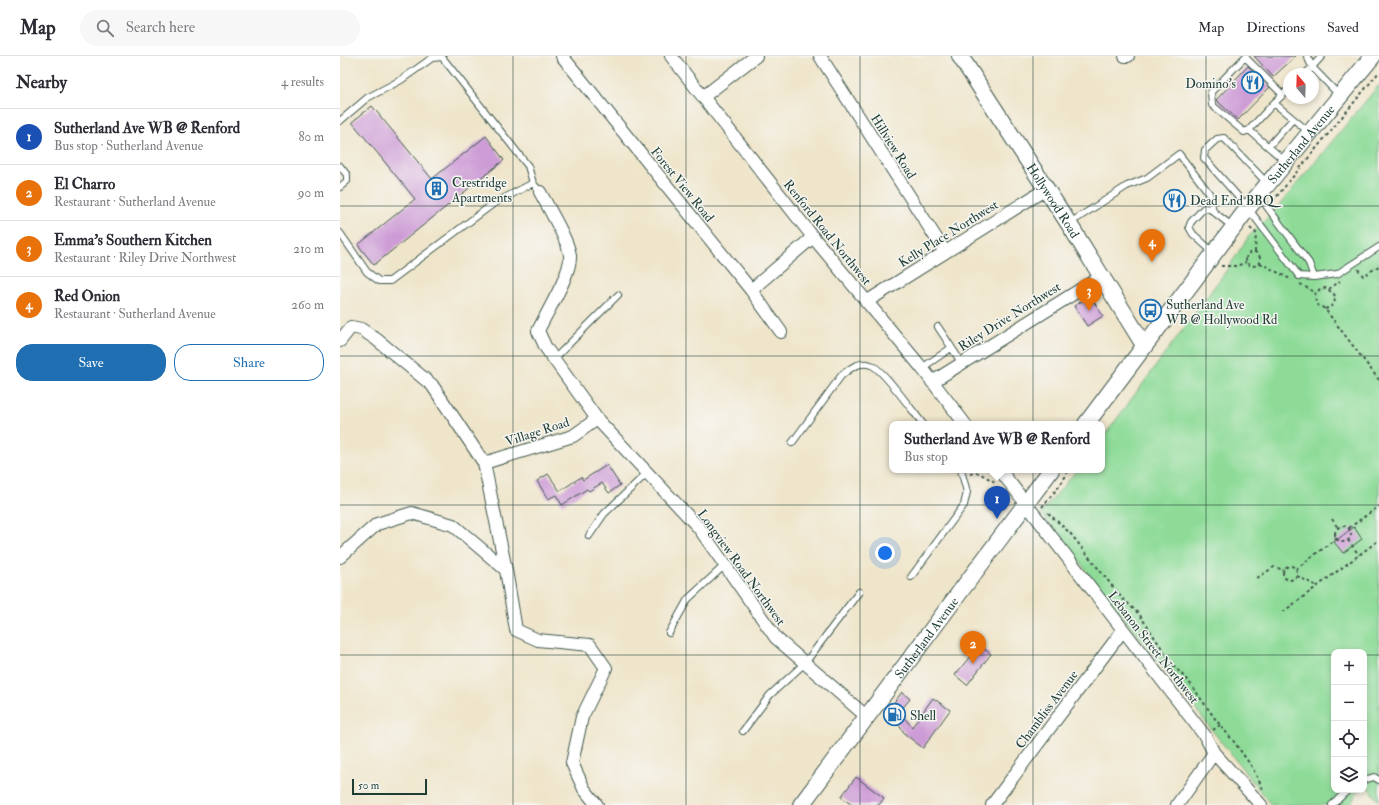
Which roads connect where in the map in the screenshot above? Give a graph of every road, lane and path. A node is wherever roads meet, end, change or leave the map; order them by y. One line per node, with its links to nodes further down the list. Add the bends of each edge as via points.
1 (562, 56): 45 (street, Forest View Road)
2 (671, 56): 13 (street, Renford Road Northwest)
3 (756, 56): 13 (street)
4 (820, 56): 34 (street, Hillview Road)
5 (960, 56): 24 (street, Hollywood Road)
6 (1245, 56): 11 (lane); 17 (lane, via 1211,92 1212,105 1244,132)
7 (1307, 56): 10 (lane)
8 (1322, 56): 10 (lane)
9 (1371, 63): 12 (street, Sutherland Avenue); 25 (path)
10 (1312, 67): 12 (lane)
11 (1283, 95): 14 (lane)
12 (1340, 96): 18 (street, Sutherland Avenue)
13 (703, 97): 32 (street, Renford Road Northwest)
14 (1274, 103): 15 (lane); 17 (lane)
15 (1293, 119): 18 (lane); 19 (lane)
16 (340, 121): 23 (lane, via 367,98 432,58 442,57 528,166)
17 (1249, 130): 19 (lane)
18 (1310, 132): 20 (street, Sutherland Avenue)
19 (1269, 146): 20 (lane)
20 (1286, 162): 25 (street, Sutherland Avenue)
21 (340, 166): 22 (lane, via 347,175 346,181)
22 (340, 187)
23 (537, 187): 31 (lane, via 493,204 390,281 379,281 367,272); 55 (street, Longview Road Northwest, via 558,226 570,256 564,282 546,311 538,331)
24 (1046, 189): 28 (street, Hollywood Road); 34 (street, Kelly Place Northwest)
25 (1265, 195): 27 (street, Sutherland Avenue); 27 (lane, via 1224,138 1217,139 1205,150 1204,158); 42 (lane, via 1309,263)
26 (1213, 211): 28 (lane, via 1209,193 1179,154 1147,178 1127,186); 30 (lane); 36 (lane, via 1204,208 1189,227)
27 (1252, 214): 29 (path); 30 (street, Sutherland Avenue); 42 (lane, via 1299,276)
28 (1069, 224): 41 (street, Hollywood Road)
29 (1250, 228): 30 (path); 35 (path, via 1256,232)
30 (1240, 229): 36 (street, Sutherland Avenue)
31 (340, 233)
32 (813, 237): 45 (street); 48 (street, Renford Road Northwest)
33 (1379, 247): 42 (lane, via 1337,274)
34 (945, 252): 48 (street, Kelly Place Northwest)
35 (1255, 252): 37 (path, via 1248,254); 38 (path, via 1260,256)
36 (1220, 260): 37 (path, via 1237,266); 53 (street, Sutherland Avenue)
37 (1246, 262): 38 (path, via 1252,267)
38 (1260, 263): 46 (path)
39 (1379, 266): 40 (path, via 1363,276 1358,269)
40 (1352, 273)
41 (1102, 276): 53 (street, Hollywood Road); 56 (street, Riley Drive Northwest)
42 (1314, 278)
43 (1341, 281): 44 (path)
44 (1329, 289): 46 (path, via 1323,288); 49 (path, via 1335,300)
45 (751, 290): 51 (street, Forest View Road)
46 (1316, 293): 49 (path, via 1316,304)
47 (618, 295): 55 (lane)
48 (866, 302): 57 (street, Renford Road Northwest)
49 (1325, 309): 58 (path)
50 (938, 327): 54 (lane)
51 (781, 332)
52 (340, 341): 65 (street, via 351,327 361,329 432,386)
53 (1144, 345): 63 (street, Sutherland Avenue)
54 (952, 348): 56 (lane); 57 (lane)
55 (554, 358): 60 (street, Longview Road Northwest)
56 (961, 362): 59 (street, Riley Drive Northwest)
57 (922, 368): 59 (street, Renford Road Northwest)
58 (1379, 380)
59 (932, 382): 62 (street, Renford Road Northwest)
60 (598, 419): 65 (street, Village Road, via 573,436); 66 (street, Longview Road Northwest)
61 (921, 421): 64 (lane, via 877,368 862,364 851,367 841,376)
62 (963, 421)
63 (1088, 421)
64 (792, 443)
65 (484, 463): 85 (street)
66 (647, 473): 77 (lane, via 604,514); 83 (street, Longview Road Northwest, via 699,528)
67 (962, 473): 70 (path, via 979,473); 88 (lane, via 967,492 964,505)
68 (1002, 473): 71 (street)
69 (1049, 473): 71 (street, Sutherland Avenue)
70 (1001, 485)
71 (1026, 504): 93 (street, Lebanon Street Northwest); 96 (street, Sutherland Avenue)
72 (1379, 506): 76 (path)
73 (1048, 513): 102 (path, via 1070,534 1121,597 1139,614 1173,665 1189,682 1252,767)
74 (1332, 519): 75 (path)
75 (1338, 528): 76 (path); 78 (path)
76 (1349, 528): 79 (path, via 1351,536)
77 (589, 536)
78 (1336, 538): 79 (path, via 1342,542); 84 (path)
79 (1348, 540): 81 (path)
80 (1379, 540): 81 (path)
81 (1359, 555): 90 (path)
82 (340, 557): 85 (street, via 377,524 412,513 453,525)
83 (725, 565): 94 (lane, via 688,599); 95 (street, Longview Road Northwest, via 776,638)
84 (1296, 569): 86 (path, via 1288,566); 87 (path)
85 (506, 570): 103 (street, via 516,630 538,640 590,645 606,668 582,717 572,763 584,789)
86 (1284, 570): 87 (path, via 1286,579 1291,580); 89 (path, via 1274,567)
87 (1296, 576): 90 (path)
88 (911, 577)
89 (1257, 578)
90 (1317, 587): 92 (path)
91 (859, 592): 95 (lane)
92 (1283, 612)
93 (1123, 630): 98 (street, Lebanon Street Northwest, via 1205,736); 105 (street, Chambliss Avenue)
94 (669, 633)
95 (806, 663): 96 (street, Longview Road Northwest); 97 (lane, via 770,695)
96 (866, 716): 104 (street, Sutherland Avenue)
97 (743, 731)
98 (1214, 753): 102 (street, Lebanon Street Northwest); 106 (street)
99 (1367, 779): 100 (lane, via 1374,777)
100 (1379, 780)
101 (1345, 793): 107 (lane)
102 (1263, 800)
103 (598, 805)
104 (801, 805)
105 (992, 805)
106 (1177, 805)
107 (1332, 805)

